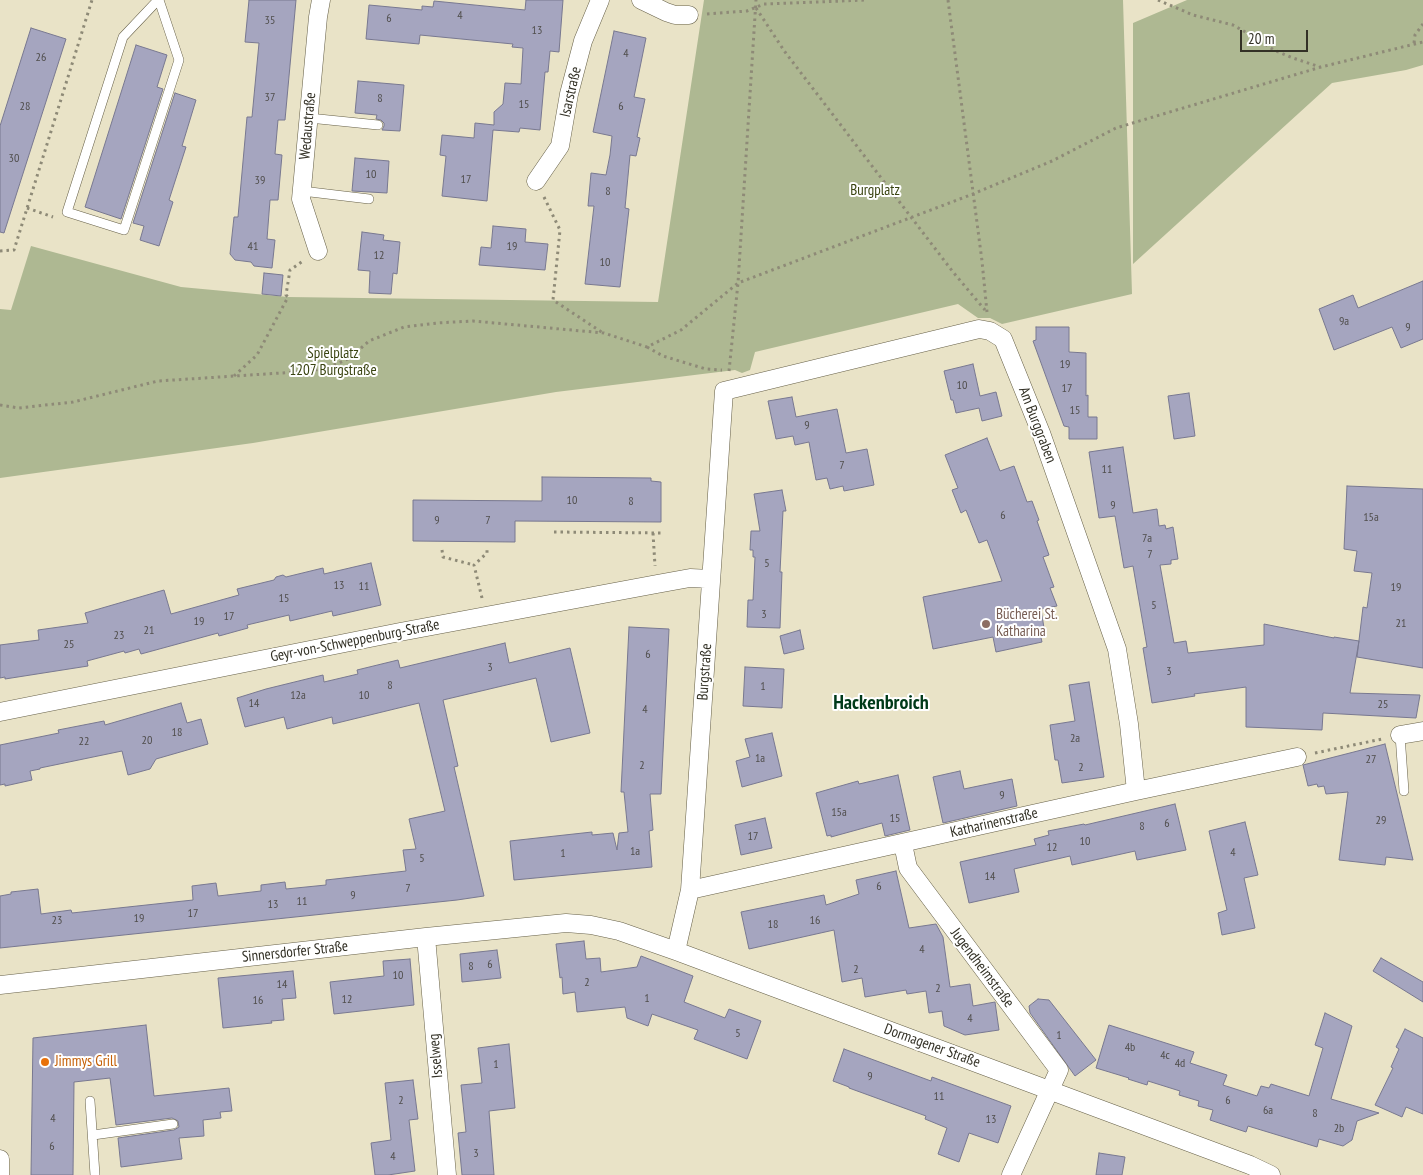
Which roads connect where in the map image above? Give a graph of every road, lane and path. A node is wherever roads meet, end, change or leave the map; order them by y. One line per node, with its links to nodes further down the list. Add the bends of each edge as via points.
1 (92, 0): 22 (path)
2 (159, 0): 23 (lane, via 123,37); 23 (lane, via 179,60 124,230)
3 (321, 0): 16 (street, Wedaustraße)
4 (600, 0): 18 (street, Isarstraße, via 583,41 560,146)
5 (641, 0): 11 (street, via 675,15)
6 (756, 0): 10 (path)
7 (867, 0): 10 (path, via 764,4)
8 (948, 0): 20 (path)
9 (1158, 0): 15 (path, via 1233,26 1274,50)
10 (755, 8): 11 (path); 24 (path); 27 (path)
11 (689, 15)
12 (1423, 24): 14 (path, via 1415,35)
13 (1423, 42): 14 (path)
14 (1414, 43): 15 (path)
15 (1321, 67): 20 (path, via 1116,128 1052,161)
16 (309, 118): 17 (lane); 19 (street, Wedaustraße)
17 (378, 125)
18 (536, 181): 28 (path, via 560,230 553,300)
19 (302, 191): 21 (lane); 26 (street, Wedaustraße)
20 (973, 194): 24 (path); 24 (path, via 988,312)
21 (369, 199)
22 (27, 208): 23 (path, via 54,217); 25 (path, via 14,250)
23 (67, 212)
24 (911, 217): 27 (path)
25 (0, 251)
26 (318, 251): 31 (path, via 290,270 288,297 257,355)
27 (738, 283): 29 (path, via 681,330); 30 (path)
28 (604, 333): 29 (path); 31 (path, via 473,321 437,323 404,327 369,341 338,364 312,371)
29 (647, 347): 30 (path, via 663,356 706,369)
30 (730, 370): 32 (path)
31 (233, 376): 33 (path, via 158,381 73,402 19,408)
32 (724, 391): 40 (street, Burgstraße); 47 (street, Am Burggraben, via 980,329 1003,339 1041,433 1117,649)
33 (0, 406)
34 (554, 532): 35 (path)
35 (654, 533): 36 (path); 41 (path)
36 (663, 533)
37 (487, 547): 39 (path, via 487,553)
38 (442, 550): 39 (path, via 443,557)
39 (474, 565): 42 (path)
40 (711, 579): 41 (street, Geyr-von-Schweppenburg-Straße, via 690,578); 50 (street, Burgstraße)
41 (657, 584): 42 (street, Geyr-von-Schweppenburg-Straße)
42 (486, 616): 43 (street, Geyr-von-Schweppenburg-Straße)
43 (0, 712)
44 (1423, 731): 45 (street)
45 (1400, 735): 46 (path); 48 (lane)
46 (1297, 757): 47 (street, Katharinenstraße)
47 (1136, 791): 49 (street, Katharinenstraße)
48 (1404, 791)
49 (903, 844): 50 (street, Katharinenstraße); 55 (street, Jugendheimstraße, via 908,868 1059,1070)
50 (690, 890): 53 (street, Burgstraße)
51 (591, 925): 52 (street, Sinnersdorfer Straße, via 566,923); 53 (street, Dormagener Straße)
52 (426, 937): 54 (street, Sinnersdorfer Straße); 63 (street, Isselweg)
53 (676, 950): 55 (street, Dormagener Straße)
54 (0, 985)
55 (1049, 1090): 64 (street); 65 (street, Dormagener Straße)
56 (90, 1101): 58 (lane)
57 (173, 1124): 58 (lane)
58 (93, 1135): 62 (lane)
59 (0, 1159): 60 (street)
60 (0, 1166): 61 (street)
61 (0, 1175)
62 (95, 1175)
63 (447, 1175)
64 (1011, 1175)
65 (1271, 1175)

